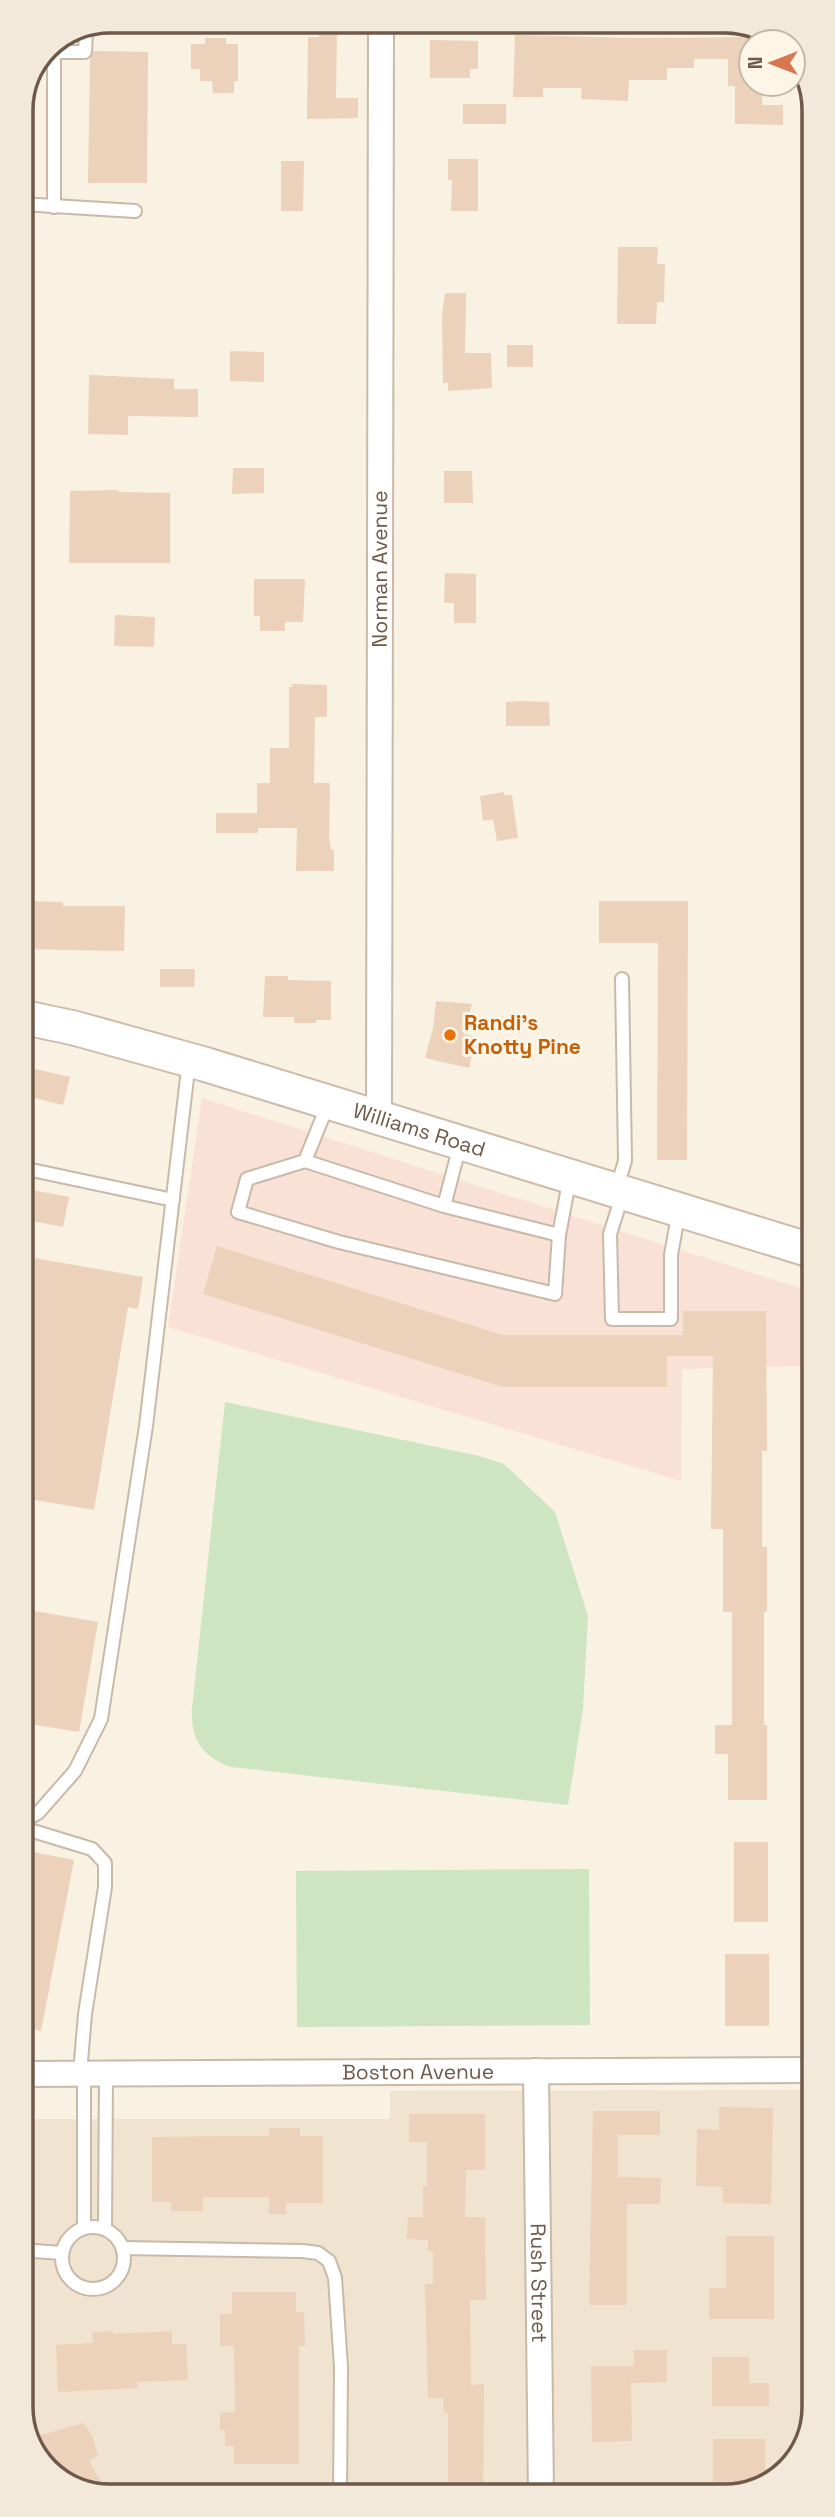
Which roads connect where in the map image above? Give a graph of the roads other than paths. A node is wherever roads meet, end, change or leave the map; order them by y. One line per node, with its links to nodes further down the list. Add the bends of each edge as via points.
1 (381, 33): 12 (street, Norman Avenue)
2 (86, 38): 3 (lane, via 85,52)
3 (63, 49)
4 (54, 58): 6 (lane)
5 (33, 205): 6 (lane)
6 (54, 207): 7 (lane)
7 (135, 211)
8 (622, 979): 17 (lane, via 625,1161)
9 (33, 1019): 10 (street, Williams Road)
10 (189, 1060): 11 (street, Williams Road); 18 (lane)
11 (329, 1103): 12 (street, Williams Road); 14 (lane)
12 (379, 1119): 13 (street, Williams Road)
13 (461, 1144): 16 (street, Williams Road); 19 (lane)
14 (305, 1161): 19 (lane); 21 (lane, via 247,1179 238,1212 351,1245 555,1294)
15 (33, 1170): 18 (lane)
16 (570, 1177): 17 (street, Williams Road); 21 (lane)
17 (619, 1192): 20 (street, Williams Road); 20 (lane, via 610,1234 612,1319 671,1319 671,1255)
18 (173, 1200): 23 (lane, via 146,1426 101,1719 75,1771)
19 (444, 1206): 21 (lane)
20 (679, 1210): 22 (street, Williams Road)
21 (559, 1235)
22 (802, 1248)
23 (33, 1816)
24 (33, 1831): 27 (lane, via 92,1849 105,1863 85,2014)
25 (802, 2070): 26 (street, Boston Avenue)
26 (536, 2071): 27 (street, Boston Avenue); 35 (street, Rush Street)
27 (90, 2073): 28 (street, Boston Avenue); 29 (lane); 30 (lane)
28 (33, 2074)
29 (84, 2228): 30 (lane); 33 (lane, via 71,2235)
30 (105, 2229): 31 (lane)
31 (123, 2248): 33 (lane, via 125,2258 118,2277 101,2289 72,2281 62,2264); 34 (lane, via 302,2251 318,2253 329,2261 335,2278 341,2367)
32 (33, 2250): 33 (lane)
33 (62, 2253)
34 (340, 2484)
35 (541, 2484)

